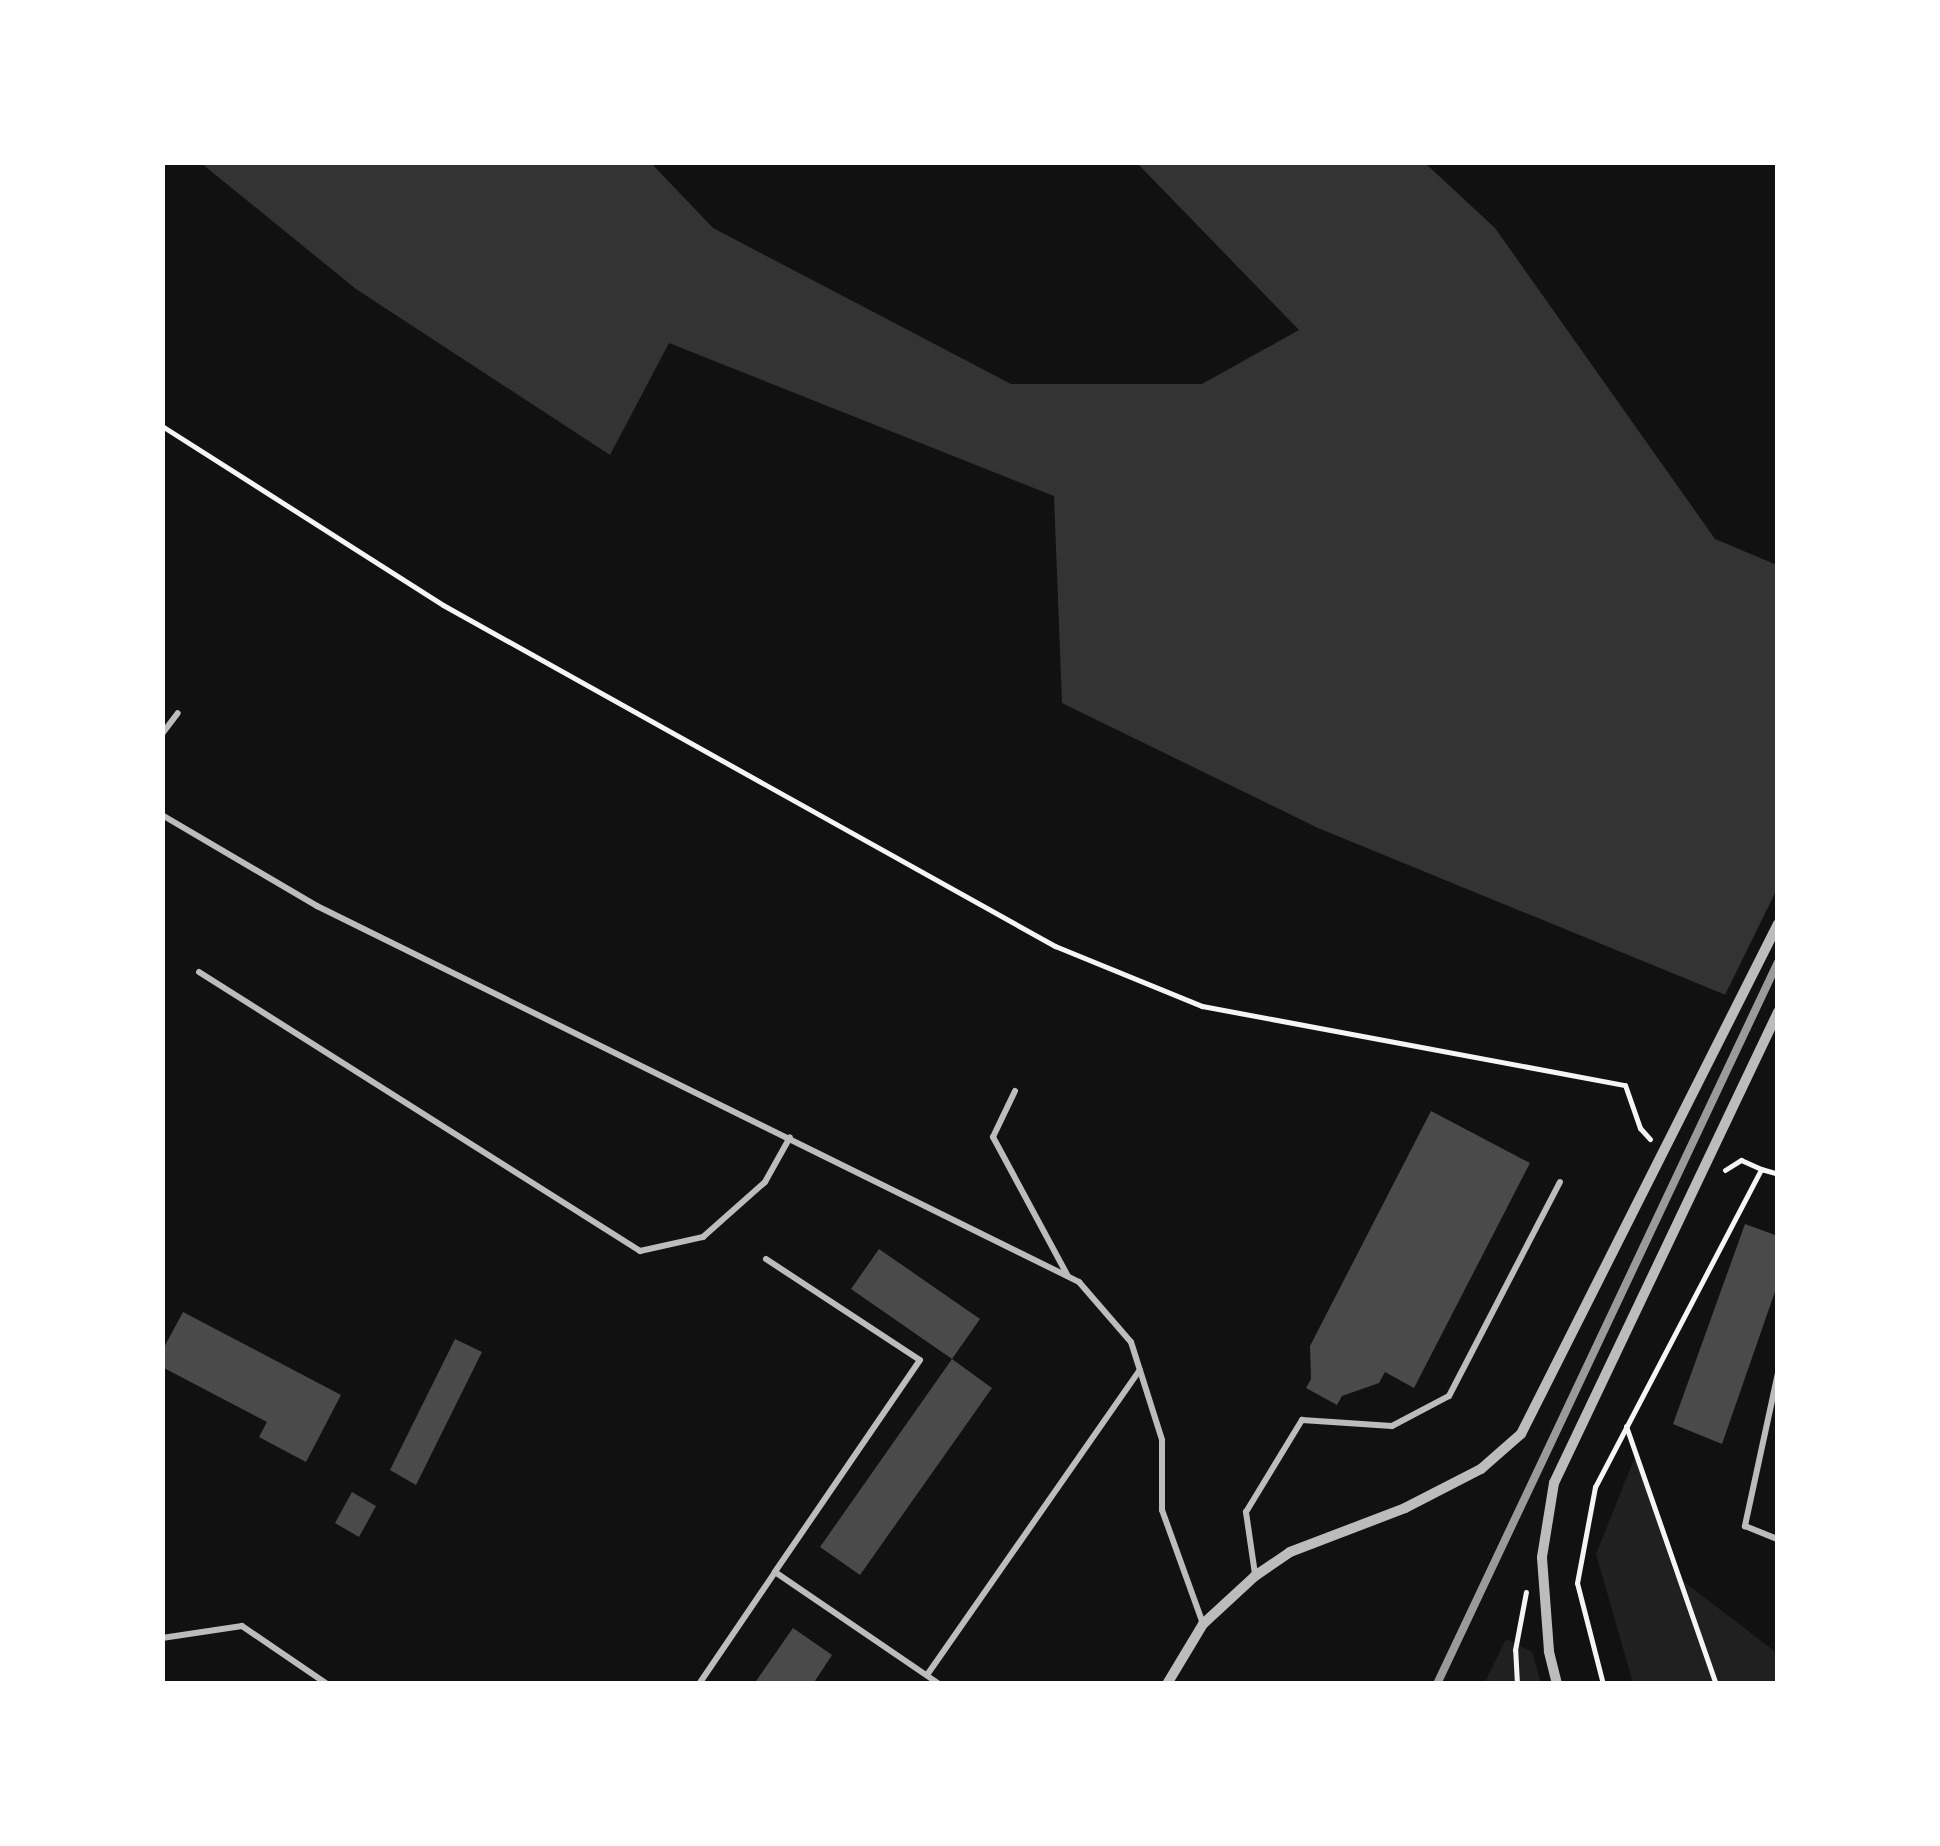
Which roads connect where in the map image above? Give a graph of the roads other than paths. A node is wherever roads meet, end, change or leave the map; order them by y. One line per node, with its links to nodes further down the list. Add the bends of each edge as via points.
1 (178, 713): 2 (lane)
2 (162, 734)
3 (162, 816): 8 (lane, via 317,906)
4 (1778, 924): 16 (street, via 1521,1434 1481,1468 1405,1508 1290,1552)
5 (199, 972): 8 (lane, via 640,1251 703,1237 766,1182)
6 (1778, 1012): 24 (street, via 1554,1483 1542,1558)
7 (1015, 1091): 11 (lane, via 993,1138)
8 (790, 1138): 11 (lane)
9 (1560, 1182): 16 (lane, via 1449,1396 1392,1426 1302,1420 1246,1512)
10 (766, 1260): 15 (lane, via 920,1360)
11 (1068, 1277): 12 (lane, via 1131,1342)
12 (1140, 1370): 17 (lane, via 1162,1440 1162,1510); 19 (lane)
13 (1778, 1373): 14 (lane, via 1745,1526)
14 (1778, 1539)
15 (775, 1572): 19 (lane); 21 (lane)
16 (1255, 1576): 17 (street)
17 (1203, 1624): 23 (street)
18 (162, 1638): 20 (lane, via 242,1626)
19 (926, 1675): 22 (lane)
20 (327, 1684)
21 (699, 1684)
22 (939, 1684)
23 (1167, 1684)
24 (1558, 1684)

